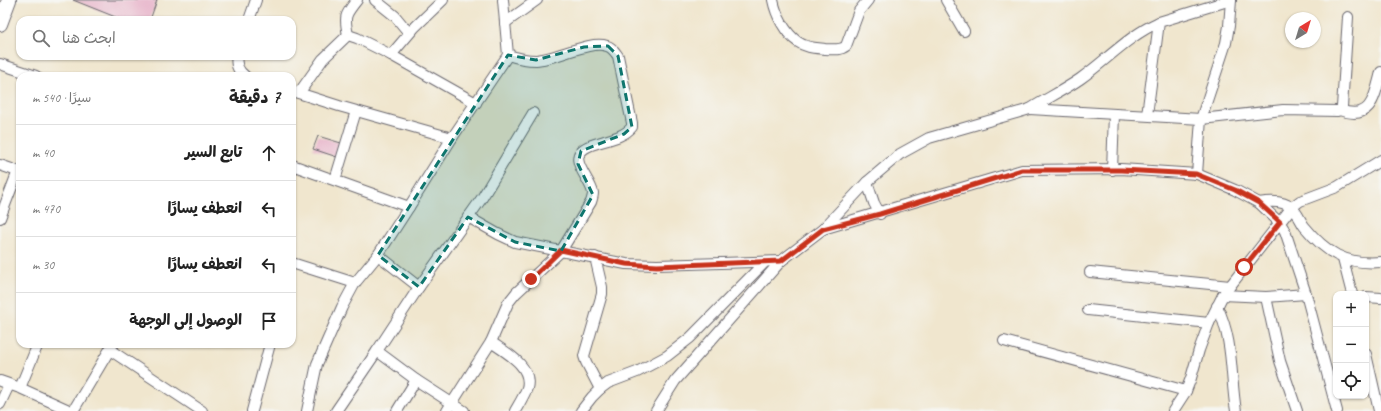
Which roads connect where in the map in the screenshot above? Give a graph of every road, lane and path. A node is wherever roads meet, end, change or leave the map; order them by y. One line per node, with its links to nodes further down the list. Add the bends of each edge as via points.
1 (9, 0): 14 (street)
2 (256, 0): 12 (street)
3 (357, 0): 19 (street, via 347,14)
4 (375, 0): 18 (street, via 395,16)
5 (443, 0): 18 (street)
6 (503, 0): 16 (street)
7 (537, 0): 16 (street)
8 (773, 0): 9 (street, via 778,17 788,33 798,42 812,48 837,50 846,46 859,11)
9 (868, 0)
10 (946, 0): 17 (street)
11 (1231, 0): 15 (street); 35 (street, via 1226,43)
12 (250, 16)
13 (1348, 17): 30 (street)
14 (1, 18)
15 (1159, 22): 29 (street, via 1143,29 1079,79); 34 (street)
16 (505, 23): 21 (street)
17 (964, 31)
18 (409, 33): 20 (street)
19 (348, 34): 20 (street); 27 (street)
20 (391, 55): 28 (street)
21 (508, 56): 28 (street); 54 (street, via 536,60 601,45 608,46 618,56 632,127 624,134 588,146 581,151 578,164 593,195 588,208)
22 (237, 60): 25 (street)
23 (0, 64): 24 (street)
24 (24, 72)
25 (239, 72)
26 (1381, 72): 30 (street, via 1375,95 1365,110 1355,114)
27 (296, 92): 31 (street)
28 (476, 103): 36 (street)
29 (1030, 109): 33 (street); 45 (street, via 929,138 900,154)
30 (1340, 110): 35 (street, via 1284,110)
31 (356, 111): 36 (street); 44 (street)
32 (533, 113): 50 (street)
33 (1114, 114): 34 (street); 41 (street)
34 (1147, 115): 35 (street)
35 (1201, 120): 42 (street)
36 (452, 138): 47 (street)
37 (1381, 160): 48 (street, via 1337,187 1300,201)
38 (0, 165): 40 (street)
39 (296, 166): 44 (street)
40 (16, 170)
41 (1112, 170): 42 (street); 49 (street, via 1022,170)
42 (1196, 174): 46 (street)
43 (16, 178): 51 (street)
44 (335, 180): 47 (street)
45 (867, 182): 49 (street); 53 (street)
46 (1259, 203): 48 (street, via 1271,201); 52 (street)
47 (409, 207): 55 (street)
48 (1292, 207): 52 (street); 57 (street, via 1303,224 1323,245)
49 (880, 214): 53 (street)
50 (468, 217): 54 (street, via 515,242); 65 (street)
51 (0, 218)
52 (1280, 222): 64 (street); 67 (street)
53 (823, 229): 58 (street)
54 (561, 250): 56 (street); 76 (street, via 508,303)
55 (378, 255): 63 (street); 65 (street)
56 (595, 257): 59 (street, via 626,264 657,266); 86 (street, via 602,294 584,356)
57 (1343, 259): 60 (street, via 1366,263); 66 (street)
58 (781, 261): 59 (street); 99 (street, via 675,381)
59 (765, 262): 86 (street, via 690,338 637,372 608,383)
60 (1381, 262)
61 (296, 264): 63 (street)
62 (1090, 272): 64 (street)
63 (355, 283): 93 (street, via 317,364)
64 (1230, 286): 68 (street)
65 (419, 287): 81 (street)
66 (1351, 291)
67 (1306, 294): 69 (street); 103 (street)
68 (1223, 295): 69 (street); 72 (street)
69 (1266, 297): 102 (street, via 1280,361)
70 (1369, 297): 71 (street)
71 (1381, 298)
72 (1217, 306): 74 (street); 101 (street, via 1227,332)
73 (1088, 310): 74 (street)
74 (1209, 323): 87 (street)
75 (1004, 341): 87 (street)
76 (491, 342): 89 (street); 97 (street, via 525,370 527,388)
77 (36, 348): 85 (street)
78 (110, 348): 90 (street)
79 (114, 348): 91 (street)
80 (269, 348): 92 (street)
81 (377, 352): 83 (street); 94 (street)
82 (1368, 363): 104 (street)
83 (416, 380): 89 (street); 95 (street)
84 (5, 383): 85 (street); 88 (street)
85 (20, 388): 90 (street)
86 (600, 389): 98 (street)
87 (1186, 391): 100 (street)
88 (0, 404)
89 (449, 407): 96 (street)
90 (72, 411)
91 (202, 411)
92 (252, 411)
93 (306, 411)
94 (336, 411)
95 (397, 411)
96 (464, 411)
97 (515, 411)
98 (581, 411)
99 (656, 411)
100 (1173, 411)
101 (1236, 411)
102 (1296, 411)
103 (1337, 411)
104 (1380, 411)

